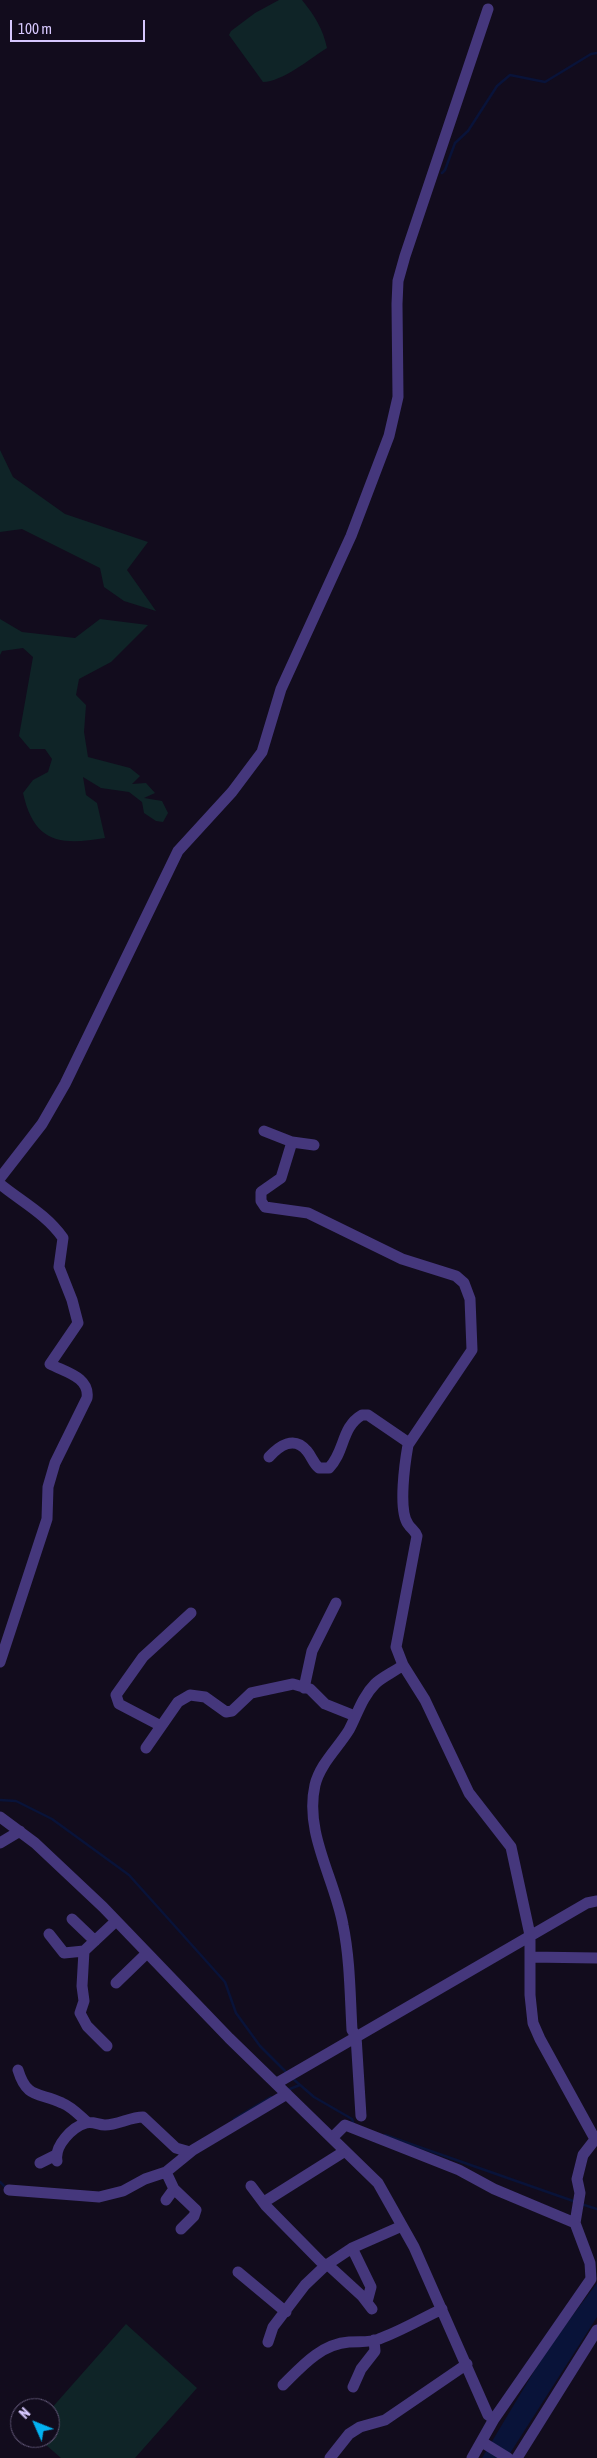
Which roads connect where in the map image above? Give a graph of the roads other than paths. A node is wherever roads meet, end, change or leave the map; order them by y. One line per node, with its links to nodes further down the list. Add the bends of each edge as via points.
1 (488, 8): 5 (street, via 398,281 398,397 389,436 351,536 281,689 262,752 232,792 178,851 65,1084 42,1124)
2 (264, 1131): 3 (street)
3 (292, 1142): 4 (street); 7 (street, via 280,1178 261,1192 265,1206 308,1213 402,1259 456,1276 464,1283 470,1299 472,1350)
4 (314, 1145)
5 (0, 1178)
6 (0, 1184): 11 (street, via 30,1204 63,1238 59,1267 78,1324 50,1364 83,1380 88,1398 55,1463 48,1487 47,1519)
7 (409, 1444): 8 (street, via 368,1415 362,1415 347,1429 340,1451 329,1468 319,1468 303,1447 289,1443 280,1446); 12 (street, via 405,1463 404,1512 417,1536 396,1647)
8 (269, 1457)
9 (336, 1603): 13 (street, via 312,1650)
10 (191, 1613): 15 (street, via 143,1657 116,1694 119,1704)
11 (0, 1662)
12 (403, 1666): 14 (street, via 375,1684); 24 (street, via 425,1700 468,1793 512,1847)
13 (304, 1688): 14 (street, via 310,1689 325,1704); 15 (street, via 293,1684 251,1692 232,1712 226,1712 205,1697 190,1695 178,1702)
14 (355, 1716): 31 (street, via 320,1771 313,1807 315,1832 343,1924 352,2030)
15 (161, 1726): 16 (street)
16 (146, 1748)
17 (0, 1818): 18 (street)
18 (20, 1831): 19 (street); 22 (street)
19 (1, 1846)
20 (597, 1901): 24 (street, via 587,1903)
21 (72, 1919): 25 (street)
22 (116, 1921): 25 (street); 27 (street)
23 (49, 1934): 26 (street, via 64,1953)
24 (530, 1935): 28 (street); 31 (street)
25 (95, 1941): 26 (street)
26 (84, 1951): 32 (street, via 84,2001 80,2013 87,2026)
27 (147, 1953): 30 (street); 34 (street, via 229,2038)
28 (530, 1957): 29 (street); 38 (street, via 533,2023)
29 (597, 1958)
30 (116, 1983)
31 (356, 2036): 34 (street, via 295,2072); 35 (street)
32 (107, 2046)
33 (18, 2070): 36 (street, via 32,2094 61,2102)
34 (283, 2087): 37 (street); 39 (street)
35 (361, 2116)
36 (87, 2122): 39 (street, via 104,2125 144,2117 176,2148); 41 (street, via 74,2127 60,2146 57,2158)
37 (332, 2138): 40 (street); 48 (street, via 345,2125 459,2170 494,2189)
38 (596, 2138): 48 (street, via 578,2168 580,2199)
39 (188, 2150): 42 (street)
40 (345, 2150): 47 (street); 49 (street, via 378,2183)
41 (40, 2163)
42 (166, 2172): 44 (street); 45 (street, via 99,2197)
43 (251, 2186): 47 (street)
44 (174, 2189): 46 (street); 50 (street, via 196,2210)
45 (10, 2190)
46 (166, 2200)
47 (264, 2202): 52 (street)
48 (576, 2220): 54 (street)
49 (402, 2226): 51 (street); 55 (street)
50 (181, 2230)
51 (352, 2248): 52 (street); 52 (street, via 370,2287 370,2306)
52 (326, 2264): 56 (street, via 305,2285)
53 (238, 2272): 56 (street)
54 (594, 2282): 63 (street)
55 (442, 2309): 58 (street); 60 (street)
56 (286, 2312): 59 (street, via 273,2327)
57 (597, 2330): 68 (street)
58 (374, 2340): 61 (street, via 331,2345 307,2361); 62 (street, via 375,2351 361,2369)
59 (268, 2342)
60 (467, 2364): 63 (street, via 488,2415); 65 (street, via 385,2420 360,2427 349,2434)
61 (283, 2385)
62 (353, 2388)
63 (494, 2419): 64 (street)
64 (485, 2444): 66 (street); 67 (street)
65 (330, 2458)
66 (472, 2458)
67 (508, 2458)
68 (517, 2458)

